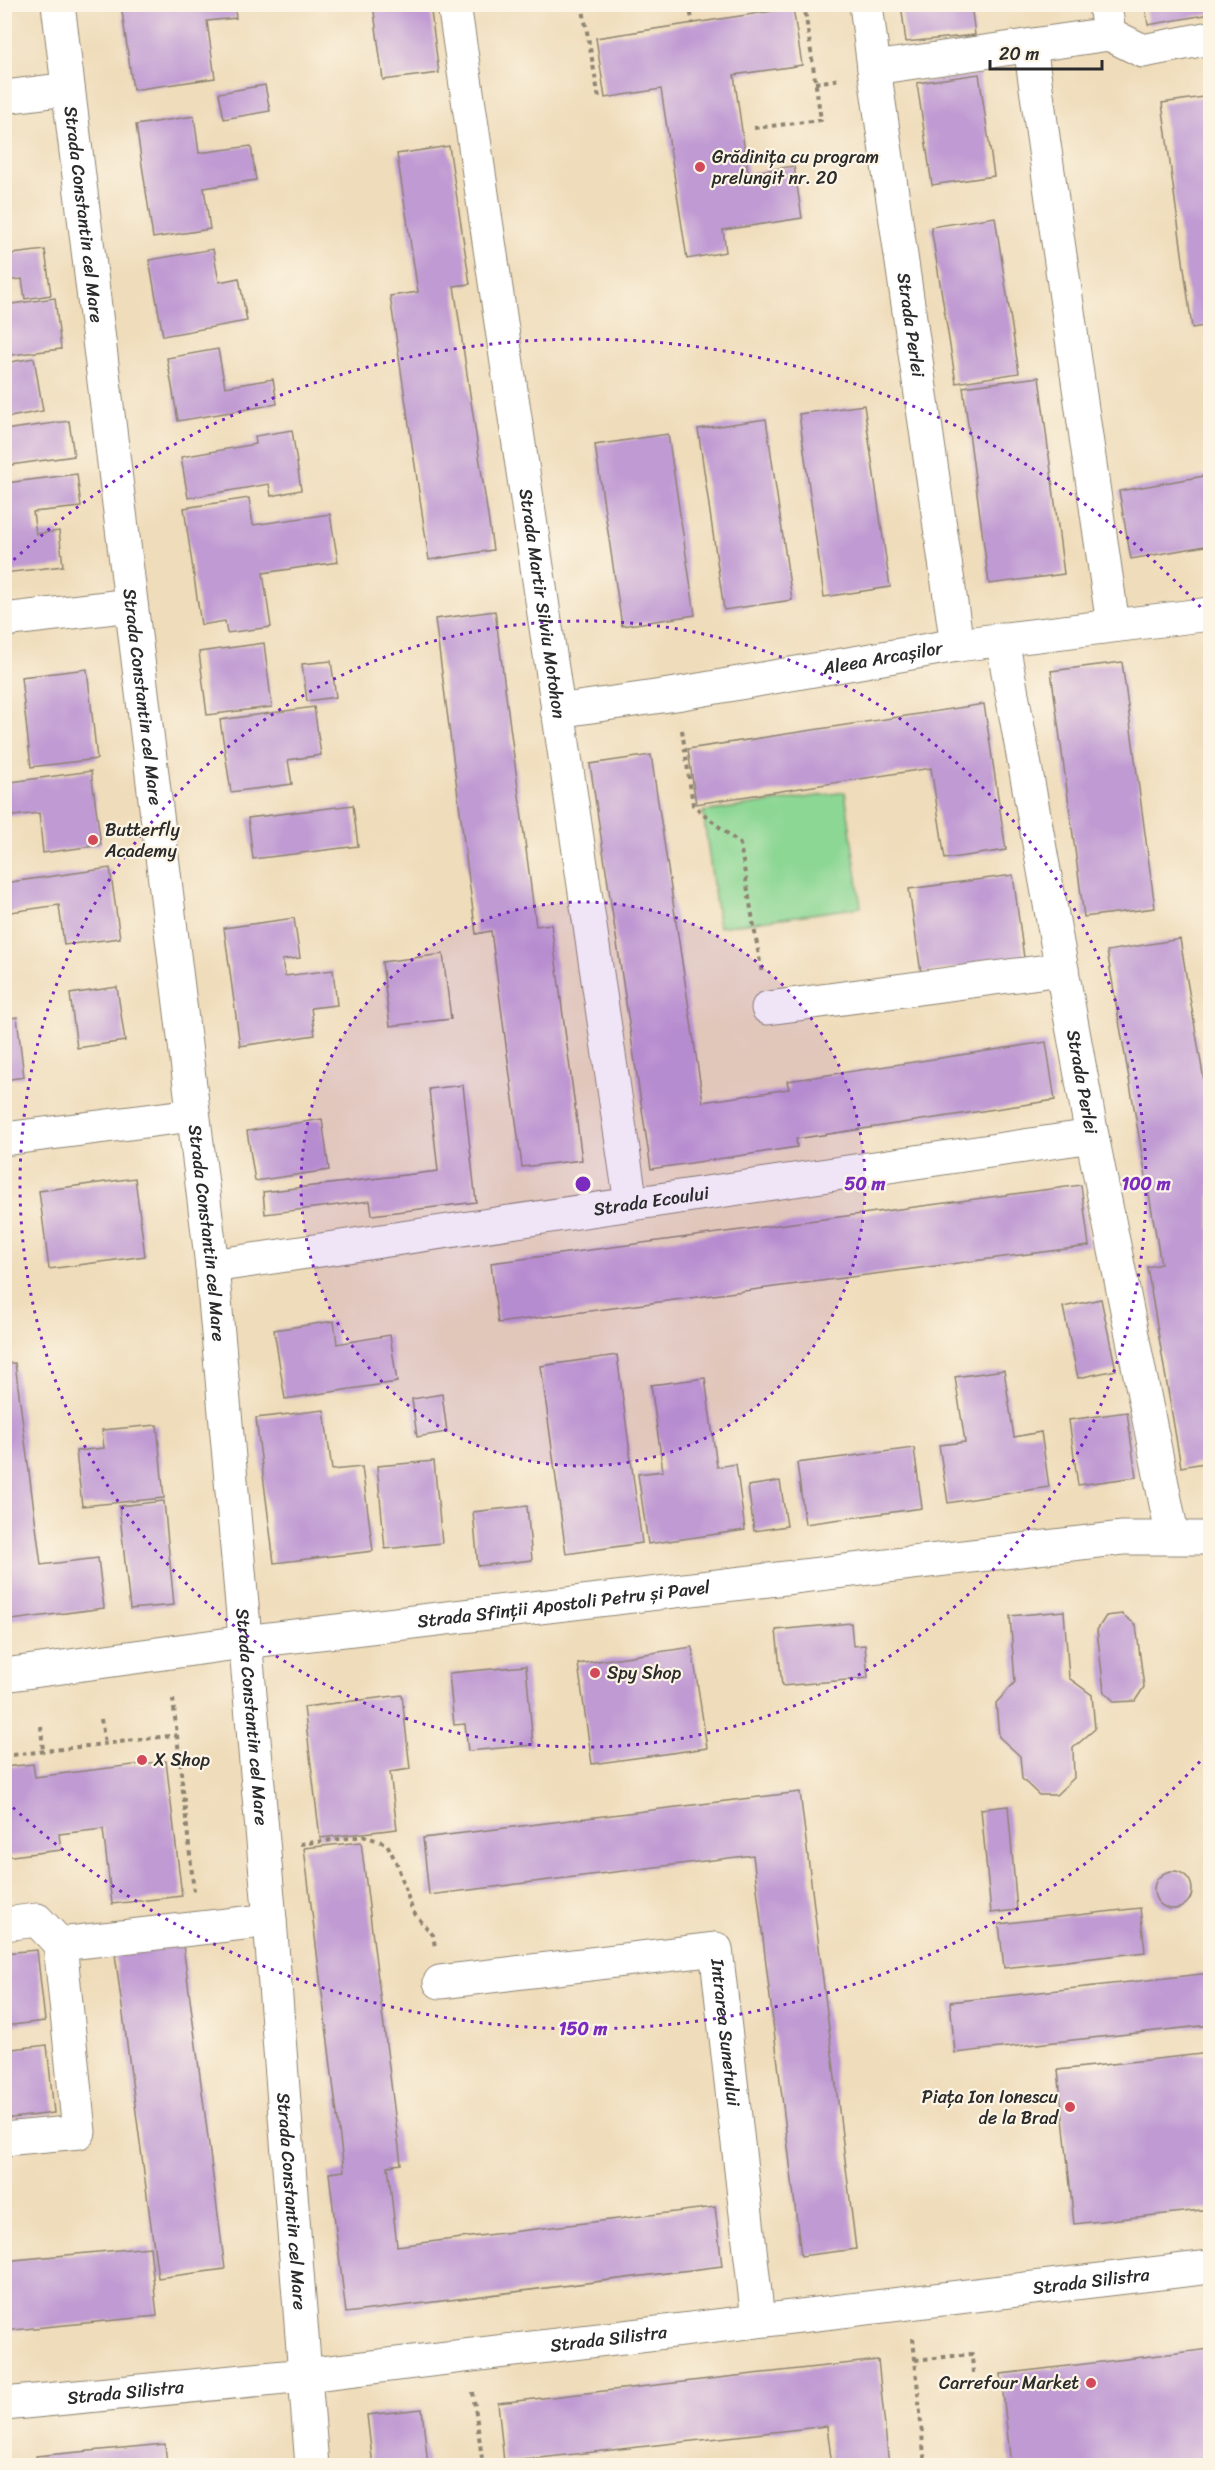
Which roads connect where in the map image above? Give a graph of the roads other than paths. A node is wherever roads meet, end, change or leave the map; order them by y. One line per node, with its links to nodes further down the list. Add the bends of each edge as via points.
1 (58, 4): 8 (street, Strada Constantin cel Mare)
2 (454, 4): 16 (street, Strada Martir Silviu Motohon)
3 (867, 4): 7 (street, Strada Perlei)
4 (1107, 19): 5 (street, via 1143,51); 6 (street)
5 (1210, 38)
6 (1030, 46): 7 (street); 13 (street)
7 (874, 68): 15 (street, Strada Perlei)
8 (68, 89): 9 (street); 10 (street, Strada Constantin cel Mare)
9 (4, 97)
10 (131, 605): 12 (street); 19 (street, Strada Constantin cel Mare)
11 (1210, 614): 13 (street, Aleea Arcașilor)
12 (4, 620)
13 (1113, 625): 14 (street, Aleea Arcașilor)
14 (1002, 639): 15 (street, Aleea Arcașilor); 17 (street, Strada Perlei)
15 (957, 645): 16 (street, Aleea Arcașilor)
16 (557, 711): 22 (street, Strada Martir Silviu Motohon)
17 (1062, 969): 18 (street); 20 (street, Strada Perlei)
18 (768, 1008)
19 (193, 1115): 21 (street); 23 (street, Strada Constantin cel Mare)
20 (1092, 1136): 22 (street, Strada Ecoului); 25 (street, Strada Perlei)
21 (4, 1139)
22 (631, 1204): 23 (street, Strada Ecoului)
23 (212, 1266): 28 (street, Strada Constantin cel Mare)
24 (1210, 1515): 25 (street, Strada Sfinții Apostoli Petru și Pavel)
25 (1170, 1524): 27 (street, Strada Sfinții Apostoli Petru și Pavel)
26 (1210, 1538): 27 (street, Strada Sfinții Apostoli Petru și Pavel)
27 (1123, 1539): 28 (street, Strada Sfinții Apostoli Petru și Pavel)
28 (244, 1642): 29 (street, Strada Sfinții Apostoli Petru și Pavel); 30 (street, Strada Constantin cel Mare)
29 (4, 1675)
30 (270, 1920): 32 (street); 37 (street, Strada Constantin cel Mare)
31 (4, 1924): 32 (street, via 37,1920)
32 (60, 1944): 34 (street, via 79,2132)
33 (440, 1982): 36 (street, Intrarea Sunetului, via 716,1949)
34 (4, 2139)
35 (1210, 2267): 36 (street, Strada Silistra)
36 (758, 2320): 37 (street, Strada Silistra)
37 (305, 2375): 38 (street, Strada Silistra); 39 (street, Strada Constantin cel Mare)
38 (4, 2404)
39 (312, 2466)

